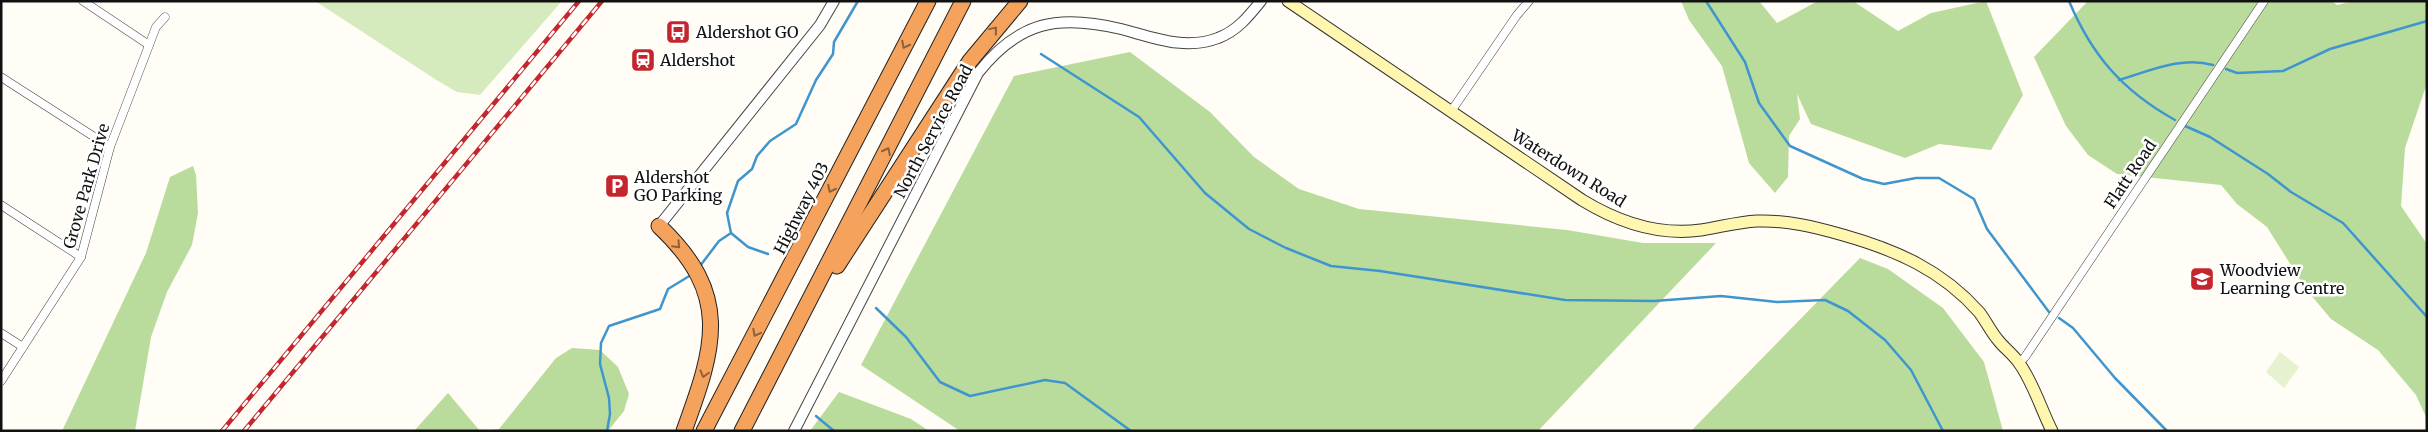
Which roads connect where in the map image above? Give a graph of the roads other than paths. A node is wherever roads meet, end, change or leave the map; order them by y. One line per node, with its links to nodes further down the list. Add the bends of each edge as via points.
1 (83, 1): 11 (street)
2 (834, 1): 16 (street, via 820,25)
3 (928, 1): 24 (highway, Highway 403, one-way to 24)
4 (963, 1): 19 (highway, one-way to 4)
5 (1020, 1): 19 (highway, one-way to 5, via 970,61)
6 (1261, 1): 26 (street, North Service Road, via 1237,27 1209,41 1172,42 1121,29 1064,22 1041,26 1003,45 978,73)
7 (1288, 1): 13 (main road, Waterdown Road)
8 (1529, 1): 13 (street)
9 (2264, 1): 21 (street, Flatt Road)
10 (165, 17): 11 (street, Grove Park Drive, via 156,27)
11 (149, 45): 14 (street, Grove Park Drive)
12 (1, 77): 14 (street)
13 (1452, 110): 21 (main road, Waterdown Road, via 1582,200 1628,223 1683,232 1778,221 1807,225 1890,249 1932,271 1960,292)
14 (110, 147): 17 (street, Grove Park Drive)
15 (1, 205): 17 (street)
16 (659, 226): 23 (highway, one-way to 23, via 696,271 708,298 711,338 705,375)
17 (81, 257): 20 (street, Grove Park Drive)
18 (1, 333): 20 (street)
19 (793, 335): 25 (highway)
20 (23, 347): 22 (street, Grove Park Drive)
21 (2019, 363): 27 (main road, Waterdown Road)
22 (1, 381)
23 (684, 431)
24 (704, 431)
25 (742, 431)
26 (794, 431)
27 (2052, 431)

